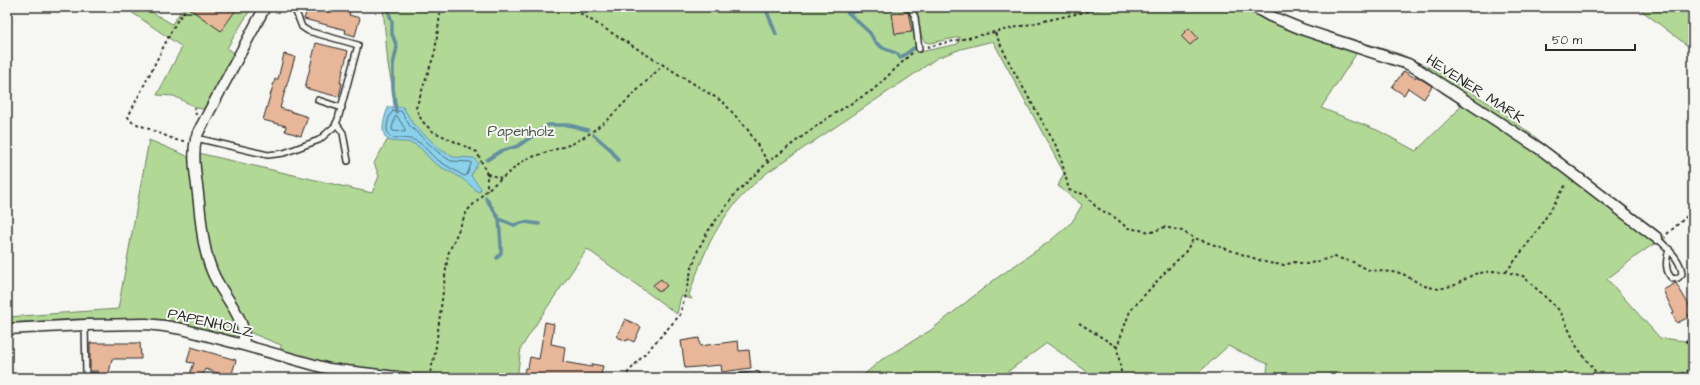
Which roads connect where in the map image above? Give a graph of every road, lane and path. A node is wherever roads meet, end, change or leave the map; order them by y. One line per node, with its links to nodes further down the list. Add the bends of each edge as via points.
1 (187, 7): 15 (path, via 175,24 128,117 132,122 176,140 187,142)
2 (265, 7): 15 (street)
3 (294, 7): 13 (lane, via 302,27 308,31 358,46)
4 (441, 7): 18 (path, via 435,52 416,108 422,121 432,131 477,152)
5 (570, 7): 11 (path)
6 (910, 7): 10 (lane, via 915,17)
7 (1107, 7): 9 (path)
8 (1254, 7): 19 (street, HEVENER MARK, via 1304,30 1412,66 1543,151)
9 (995, 33): 10 (path); 23 (path, via 1059,151 1069,190 1086,195 1096,207 1127,228 1152,232 1165,227 1182,231)
10 (920, 49): 17 (path, via 910,53 873,90 826,119)
11 (663, 65): 17 (path, via 723,102 748,130); 20 (path, via 589,134 572,144 526,159)
12 (318, 100): 13 (lane)
13 (342, 108): 14 (lane)
14 (336, 123): 15 (lane, via 325,136 313,143 284,153 268,155); 16 (lane, via 343,133)
15 (196, 138): 31 (street, via 196,174 208,261 218,285 242,323 245,335)
16 (348, 161)
17 (768, 162): 39 (path, via 736,194 708,231 698,250 680,315)
18 (487, 174): 20 (path); 21 (path)
19 (1573, 174): 24 (street, HEVENER MARK); 26 (path, via 1536,233)
20 (501, 178): 21 (path)
21 (487, 190): 38 (path, via 466,211 448,254 435,353)
22 (1693, 211): 24 (path, via 1667,234)
23 (1194, 238): 26 (path, via 1268,263 1307,264 1334,257 1369,270 1401,273 1424,286 1439,289 1455,285 1474,274); 33 (path, via 1184,254 1130,311)
24 (1657, 238): 25 (lane)
25 (1669, 249): 25 (lane, via 1682,267 1682,274 1678,278 1673,279 1666,269)
26 (1506, 272): 42 (path, via 1523,276 1560,311 1577,347)
27 (1079, 323): 33 (path)
28 (85, 325): 29 (street, PAPENHOLZ); 31 (street, PAPENHOLZ, via 164,326); 36 (lane, via 86,376)
29 (7, 329)
30 (1685, 341): 32 (path)
31 (243, 345): 37 (street, PAPENHOLZ, via 329,369)
32 (1693, 345)
33 (1117, 347): 41 (path, via 1122,371)
34 (1693, 367): 43 (path)
35 (757, 375): 40 (lane)
36 (95, 376)
37 (405, 378)
38 (429, 378)
39 (623, 378)
40 (729, 378)
41 (1119, 378)
42 (1600, 378)
43 (1678, 378)

